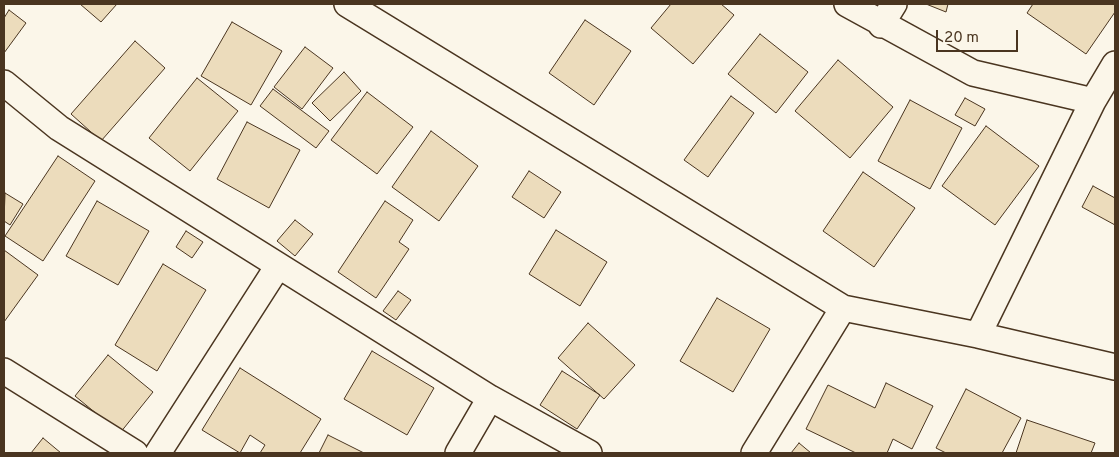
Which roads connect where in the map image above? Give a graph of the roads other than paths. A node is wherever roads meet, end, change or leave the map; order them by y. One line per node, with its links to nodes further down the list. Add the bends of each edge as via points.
1 (349, 4): 8 (street)
2 (847, 4): 3 (street)
3 (887, 14): 6 (street, via 974,73)
4 (1115, 64): 6 (street)
5 (4, 83): 7 (street, via 59,128)
6 (1093, 101): 9 (street)
7 (278, 266): 12 (street); 14 (street)
8 (843, 308): 9 (street); 17 (street)
9 (978, 335): 10 (street)
10 (1115, 367)
11 (4, 372): 13 (street)
12 (490, 398): 15 (street); 16 (street)
13 (135, 453)
14 (158, 453)
15 (458, 453)
16 (589, 453)
17 (754, 453)

